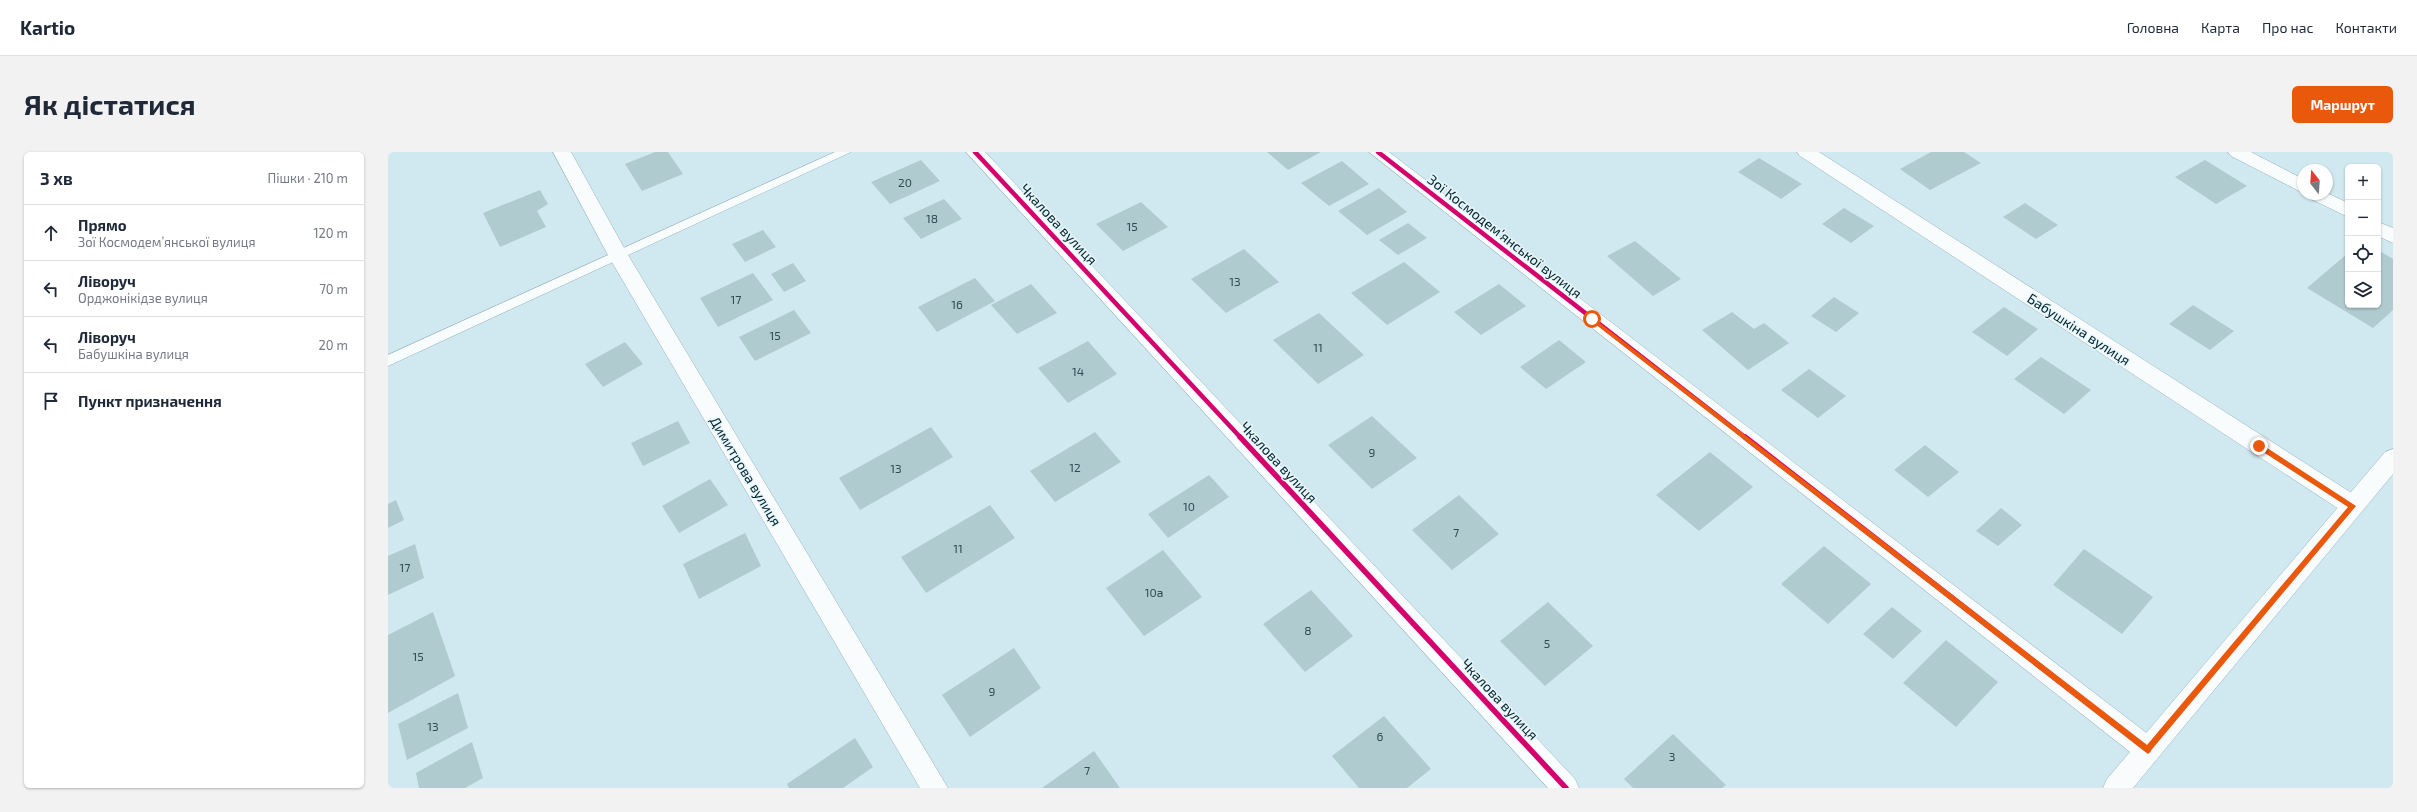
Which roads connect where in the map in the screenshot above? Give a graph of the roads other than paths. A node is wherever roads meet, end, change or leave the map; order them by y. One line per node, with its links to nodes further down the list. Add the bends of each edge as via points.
1 (562, 152): 12 (street, Димитрова вулиця)
2 (845, 152): 12 (lane)
3 (975, 152): 18 (street, Чкалова вулиця)
4 (1378, 152): 16 (street, Зої Космодем’янської вулиця)
5 (1806, 152): 15 (street, Бабушкіна вулиця)
6 (2237, 152): 7 (street)
7 (2297, 184)
8 (2326, 200): 9 (street)
9 (2345, 210)
10 (2381, 230): 11 (street)
11 (2393, 236)
12 (619, 257): 13 (lane); 17 (street, Димитрова вулиця)
13 (388, 361)
14 (2393, 458): 15 (street)
15 (2352, 506): 16 (street)
16 (2148, 750): 19 (street)
17 (935, 788)
18 (1566, 788)
19 (2116, 788)

